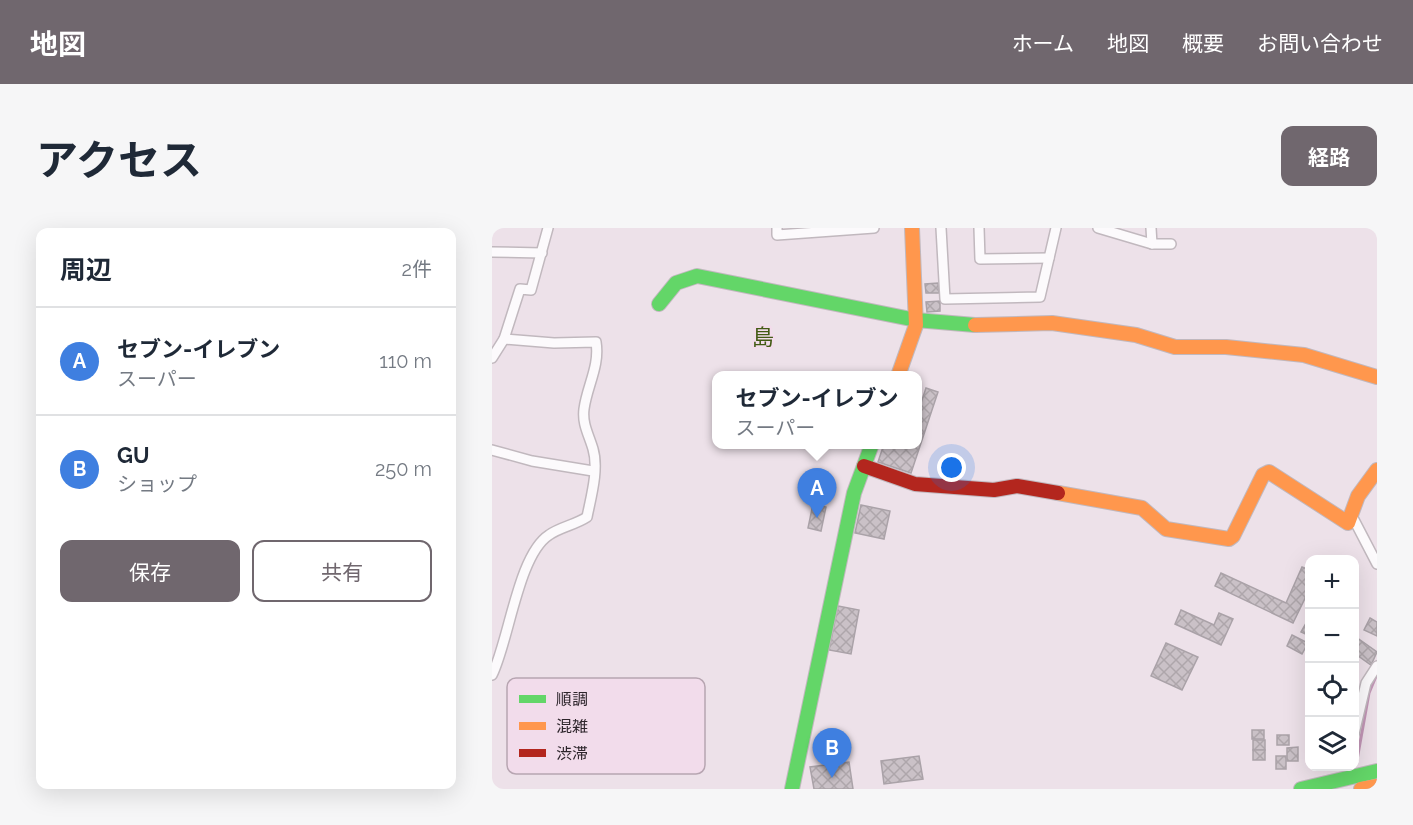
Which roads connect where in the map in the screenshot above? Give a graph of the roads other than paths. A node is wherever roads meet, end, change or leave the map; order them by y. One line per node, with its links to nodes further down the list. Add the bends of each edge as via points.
1 (548, 228): 13 (street)
2 (777, 228): 3 (street, via 777,235)
3 (874, 228)
4 (912, 228): 16 (main road)
5 (941, 228): 14 (street, via 945,299 1040,297)
6 (979, 228): 14 (street, via 980,259)
7 (1056, 228): 14 (street)
8 (1098, 228): 10 (street)
9 (1151, 228): 10 (street)
10 (1152, 244): 11 (street)
11 (1171, 244)
12 (492, 252): 13 (street)
13 (542, 253): 17 (street, via 531,290 520,289)
14 (1049, 258)
15 (659, 304): 16 (main road, via 676,283 697,276)
16 (916, 320): 19 (main road); 20 (main road, via 981,326 1052,323 1136,335 1175,347 1226,347 1304,355)
17 (504, 339): 18 (street); 25 (street, via 596,342 598,354 584,410 586,435 593,450)
18 (492, 358)
19 (899, 371)
20 (1377, 377)
21 (870, 449): 23 (main road)
22 (492, 450): 25 (street)
23 (864, 466): 26 (main road, via 915,484 994,489 1017,486 1142,508 1166,529 1229,539 1263,475 1269,472 1348,523); 34 (main road, via 854,493)
24 (1377, 470): 26 (main road, via 1358,496)
25 (593, 471): 29 (street, via 587,517 549,534 533,551 509,619 501,658)
26 (1351, 514): 27 (street)
27 (1377, 564)
28 (1377, 666): 30 (street, via 1365,683)
29 (492, 675)
30 (1358, 717)
31 (1377, 771): 32 (main road)
32 (1354, 778): 33 (main road); 35 (main road)
33 (1377, 786)
34 (792, 789)
35 (1301, 789)

